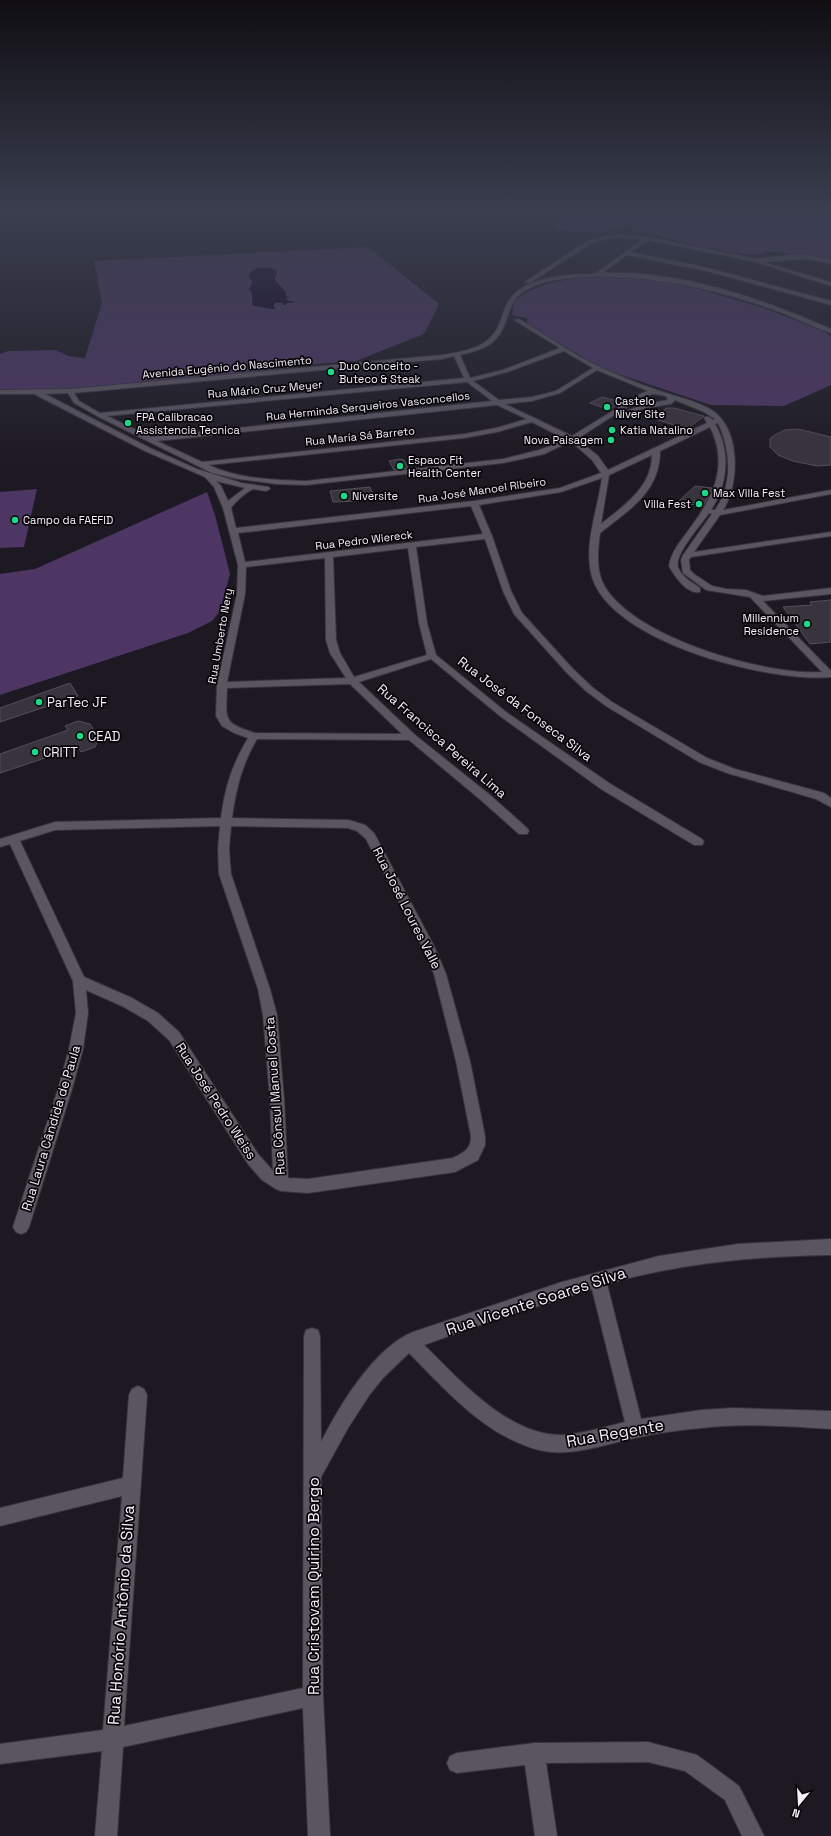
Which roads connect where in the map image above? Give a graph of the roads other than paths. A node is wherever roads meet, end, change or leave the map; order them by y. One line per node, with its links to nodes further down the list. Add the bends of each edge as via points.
1 (512, 299): 7 (street, Avenida Eugênio do Nascimento, via 505,309)
2 (741, 299): 9 (street, Avenida Eugênio do Nascimento)
3 (815, 299): 4 (street)
4 (831, 303)
5 (818, 319): 6 (street)
6 (824, 321)
7 (502, 322): 11 (street, Avenida Eugênio do Nascimento, via 497,335); 13 (street, Avenida Eugênio do Nascimento, via 485,341)
8 (511, 326): 12 (street, via 518,319)
9 (831, 331)
10 (505, 334): 11 (street)
11 (481, 346): 13 (street, Avenida Eugênio do Nascimento)
12 (563, 349): 14 (street); 15 (street, Rua Mário Cruz Meyer, via 518,368)
13 (456, 354): 15 (street); 17 (street, Avenida Eugênio do Nascimento)
14 (597, 368): 16 (street); 25 (street, Rua Herminda Serqueiros Vasconcellos, via 553,393)
15 (468, 380): 25 (street); 28 (street, Rua Mário Cruz Meyer)
16 (626, 380): 20 (street); 21 (street)
17 (70, 391): 19 (street, Avenida Eugênio do Nascimento); 23 (street)
18 (0, 392): 19 (street, Avenida Eugênio do Nascimento)
19 (34, 392): 24 (street)
20 (656, 392): 21 (street); 22 (street)
21 (641, 396): 26 (street, via 642,401); 33 (street)
22 (669, 396): 27 (street, via 672,400); 31 (street, via 709,411)
23 (74, 399): 24 (street, via 68,403); 28 (street)
24 (57, 403): 29 (street)
25 (501, 403): 30 (street); 34 (street, Rua Herminda Serqueiros Vasconcellos)
26 (655, 405): 27 (street); 33 (street, via 634,408)
27 (665, 405): 32 (street, via 693,410)
28 (99, 415): 29 (street, Rua Mário Cruz Meyer); 34 (street)
29 (84, 417): 35 (street)
30 (534, 419): 36 (street); 40 (street, Rua María Sá Barreto, via 464,436)
31 (719, 420): 32 (street, Rua José Manoel Ribeiro); 39 (street)
32 (711, 423): 37 (street, Rua José Manoel Ribeiro); 38 (street, via 717,434)
33 (600, 425): 36 (street, via 583,440)
34 (152, 439): 35 (street, Rua Herminda Serqueiros Vasconcellos); 40 (street)
35 (135, 442): 41 (street)
36 (574, 442): 42 (street, via 594,457); 47 (street, via 574,445 561,452 543,458)
37 (656, 450): 42 (street, Rua José Manoel Ribeiro); 55 (street, via 655,470 644,490)
38 (720, 450): 39 (street); 44 (street)
39 (730, 450): 45 (street)
40 (202, 464): 41 (street, Rua María Sá Barreto); 46 (street, via 215,471)
41 (186, 467): 43 (street)
42 (606, 474): 50 (street, Rua José Manoel Ribeiro, via 561,490); 55 (street)
43 (205, 475): 48 (street); 51 (street, Rua Umberto Nery, via 217,486)
44 (723, 476): 45 (street); 52 (street, via 716,495)
45 (733, 477): 53 (street)
46 (264, 481): 47 (street); 48 (street)
47 (339, 483): 48 (street, via 315,489 283,490)
48 (252, 487): 51 (street, via 232,500)
49 (831, 492): 53 (street)
50 (474, 503): 54 (street, Rua José Manoel Ribeiro); 57 (street)
51 (227, 508): 54 (street, Rua Umberto Nery)
52 (706, 511): 53 (street); 64 (street, via 676,552 672,566 675,572 691,587 712,596 744,600)
53 (718, 514): 60 (street)
54 (234, 531): 61 (street, Rua Umberto Nery)
55 (596, 532): 66 (street, via 593,557 599,584 619,607 658,635 714,656 778,673 803,676)
56 (831, 534): 60 (street)
57 (488, 536): 58 (street, Rua Pedro Wiereck); 71 (street, via 507,591 518,614 570,671 594,693 703,760 820,796)
58 (412, 546): 59 (street, Rua Pedro Wiereck); 65 (street, via 423,623)
59 (329, 555): 61 (street, Rua Pedro Wiereck); 67 (street, Rua Francisca Pereira Lima, via 331,640 335,653)
60 (687, 555): 64 (street, via 686,571 700,583 726,592 746,593)
61 (242, 565): 68 (street, Rua Umberto Nery, via 241,594)
62 (831, 584): 64 (street, via 762,592)
63 (831, 591): 64 (street, via 762,599)
64 (754, 597): 66 (street)
65 (432, 656): 67 (street); 76 (street, Rua José da Fonseca Silva, via 503,714 605,786)
66 (830, 674)
67 (352, 681): 68 (street); 70 (street, Rua Francisca Pereira Lima)
68 (222, 685): 69 (street, Rua Umberto Nery, via 221,716 226,724)
69 (254, 736): 70 (street, Rua Umberto Nery); 72 (street, Rua Cônsul Manuel Costa, via 238,765)
70 (411, 737): 73 (street, Rua Francisca Pereira Lima)
71 (831, 803)
72 (226, 822): 74 (street, Rua José Loures Valle, via 54,826); 78 (street, Rua Cônsul Manuel Costa, via 222,858 225,874 264,989 270,1015); 78 (street, Rua José Loures Valle, via 349,824 361,828 370,836 440,974 478,1136 478,1145 473,1155 455,1165 308,1186)
73 (522, 830)
74 (13, 838): 75 (street, Rua José Loures Valle); 77 (street)
75 (0, 842)
76 (698, 842)
77 (79, 981): 78 (street, Rua José Pedro Weiss, via 127,1002 153,1017 174,1036 253,1159 267,1175); 79 (street, Rua Laura Cândida de Paula, via 82,1013 76,1049)
78 (281, 1184)
79 (21, 1227)
80 (831, 1247): 81 (street, Rua Vicente Soares Silva, via 781,1248 683,1259)
81 (598, 1280): 83 (street, Rua Vicente Soares Silva); 86 (street)
82 (312, 1336): 87 (street, Rua Cristovam Quirino Bergo)
83 (410, 1342): 86 (street, Rua Regente, via 473,1403 511,1429 539,1441 561,1443); 87 (street, Rua Vicente Soares Silva, via 384,1363 363,1388 344,1416)
84 (138, 1395): 88 (street, Rua Honório Antônio da Silva)
85 (831, 1420): 86 (street, Rua Regente, via 734,1416)
86 (635, 1429)
87 (312, 1477): 90 (street, Rua Cristovam Quirino Bergo)
88 (130, 1485): 89 (street); 91 (street, Rua Honório Antônio da Silva)
89 (0, 1517)
90 (312, 1696): 91 (street); 96 (street, Rua Cristovam Quirino Bergo)
91 (112, 1740): 93 (street, via 43,1751); 95 (street, Rua Honório Antônio da Silva)
92 (534, 1753): 94 (street); 97 (street); 98 (street, via 648,1752 690,1762 732,1794)
93 (0, 1754)
94 (457, 1763)
95 (106, 1836)
96 (319, 1836)
97 (546, 1836)
98 (753, 1836)

